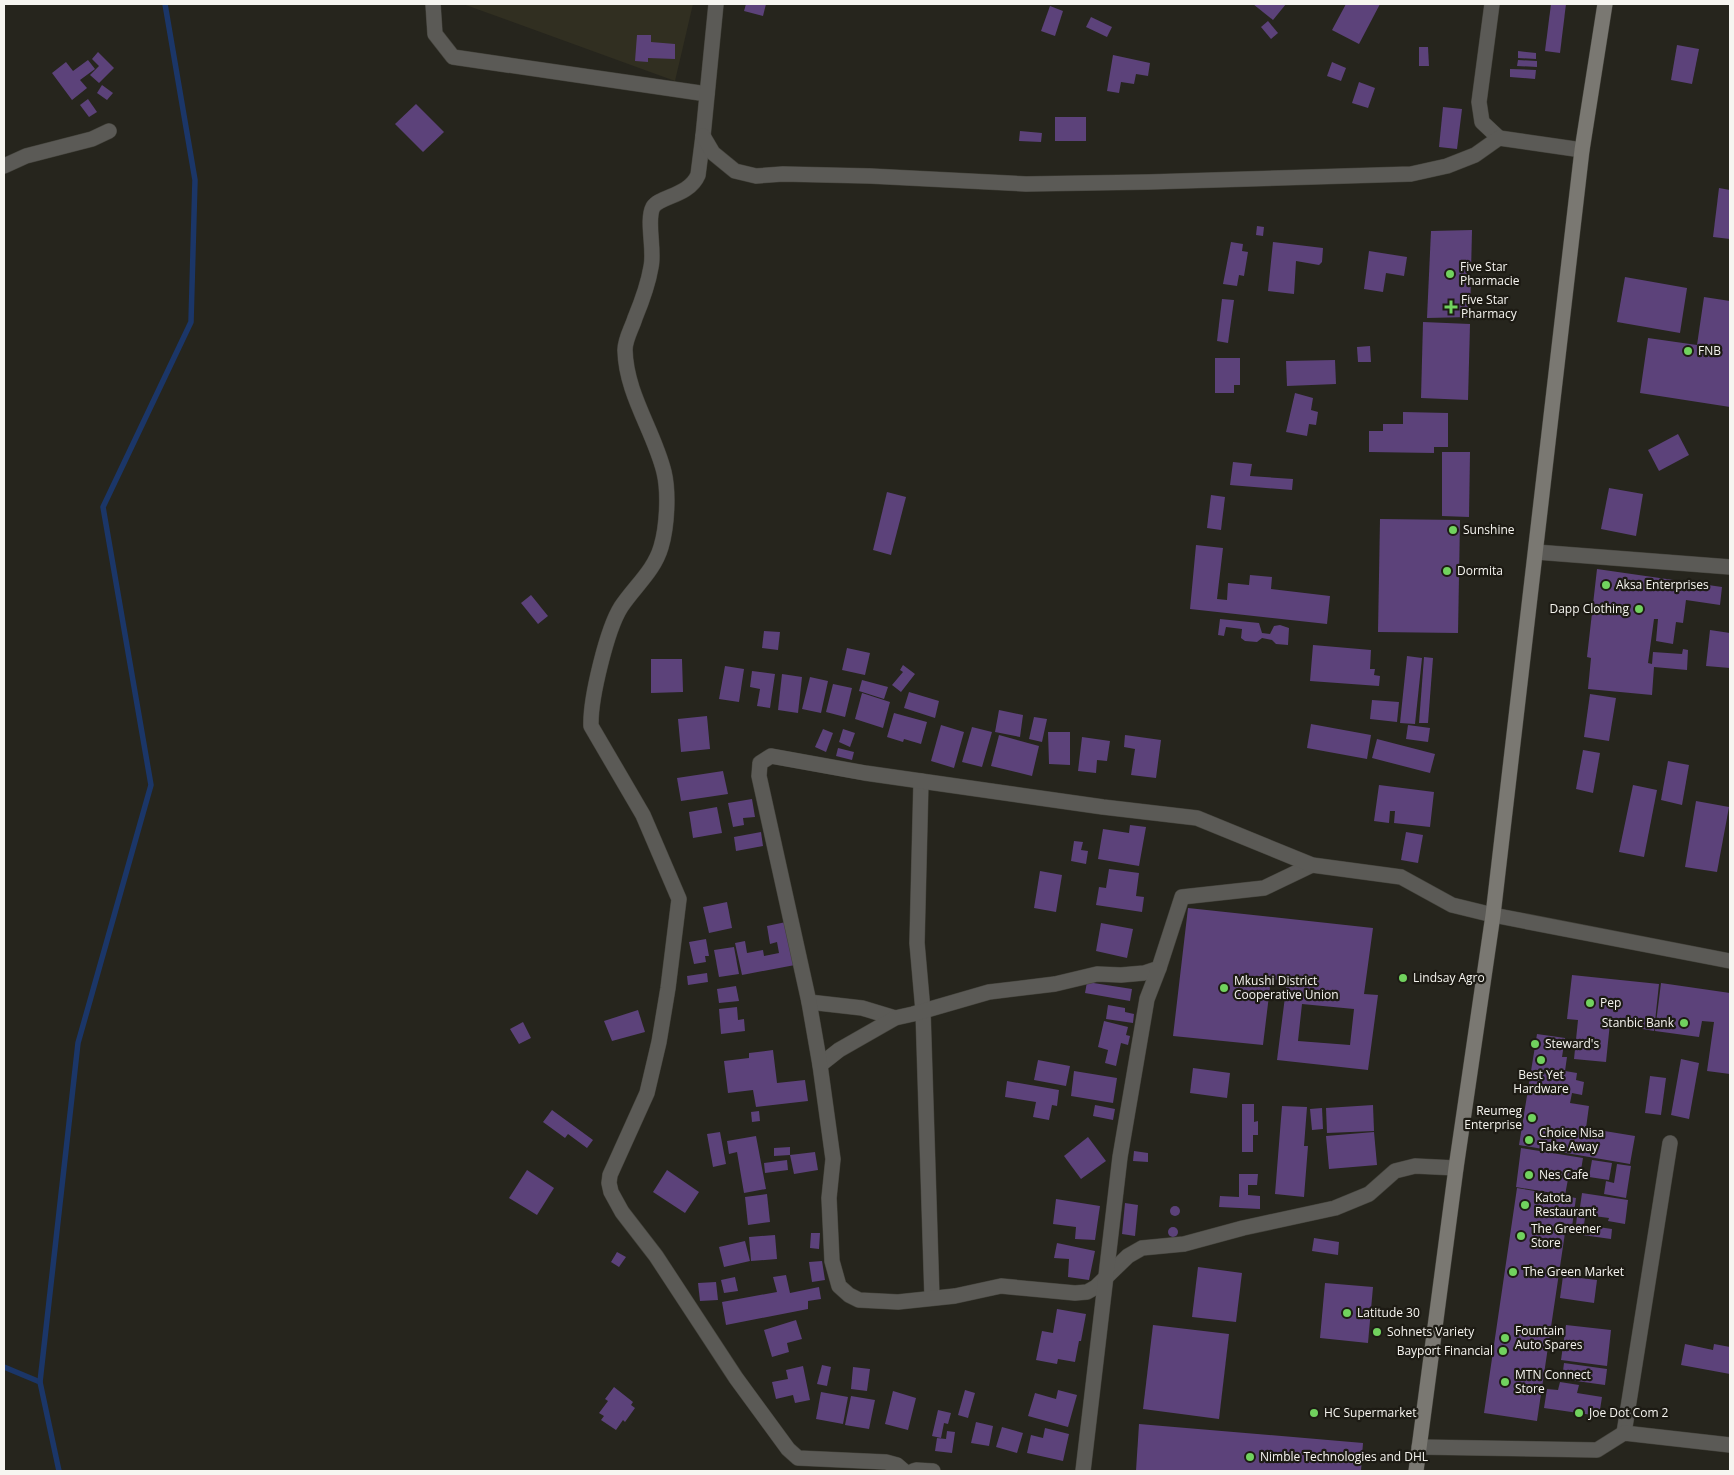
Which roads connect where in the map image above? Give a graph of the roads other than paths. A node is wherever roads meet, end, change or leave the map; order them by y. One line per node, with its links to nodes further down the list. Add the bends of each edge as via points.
1 (433, 4): 5 (street, via 435,34 453,57)
2 (716, 4): 5 (street)
3 (1492, 4): 8 (street, via 1479,102 1482,122)
4 (1606, 4): 9 (main road)
5 (708, 94): 7 (street)
6 (109, 131): 10 (street, via 92,139 26,156)
7 (703, 136): 8 (street, via 713,153 735,171 756,176 870,176 1026,184 1411,174 1448,166 1475,155); 29 (street, via 696,180 652,208 652,265 625,348 632,388 664,472 666,511 661,548 649,573 613,622 591,713 591,726 643,815 679,899 668,988 649,1085 610,1175 610,1192 788,1449 798,1458 886,1462 898,1465)
8 (1498, 138): 9 (street)
9 (1582, 150): 11 (main road)
10 (4, 166)
11 (1536, 552): 12 (street); 15 (main road)
12 (1730, 567)
13 (921, 781): 14 (street, via 1197,818); 18 (street, via 771,756 760,763 759,776); 19 (street, via 917,943)
14 (1312, 865): 15 (street, via 1401,877 1452,905); 17 (street, via 1264,888 1182,897)
15 (1493, 915): 16 (street); 23 (main road)
16 (1730, 961)
17 (1159, 968): 19 (street, via 1144,973 1097,974 1055,984 988,992); 24 (street, via 1147,999 1139,1043 1120,1157)
18 (809, 1002): 20 (street, via 862,1008); 21 (street)
19 (923, 1011): 20 (street); 25 (street)
20 (895, 1018): 21 (street, via 839,1050)
21 (820, 1065): 25 (street, via 833,1159 829,1198 832,1261 839,1286 859,1300 898,1302)
22 (1670, 1143): 26 (street)
23 (1456, 1168): 24 (street, via 1415,1166 1395,1171 1369,1194 1335,1208 1184,1244 1142,1248 1122,1261); 28 (main road)
24 (1106, 1280): 25 (street, via 1081,1293 1002,1286); 32 (street)
25 (932, 1298)
26 (1624, 1433): 27 (street); 28 (street, via 1597,1450)
27 (1730, 1445)
28 (1419, 1447): 33 (main road)
29 (904, 1471)
30 (913, 1471): 31 (street)
31 (933, 1471)
32 (1083, 1471)
33 (1416, 1471)

